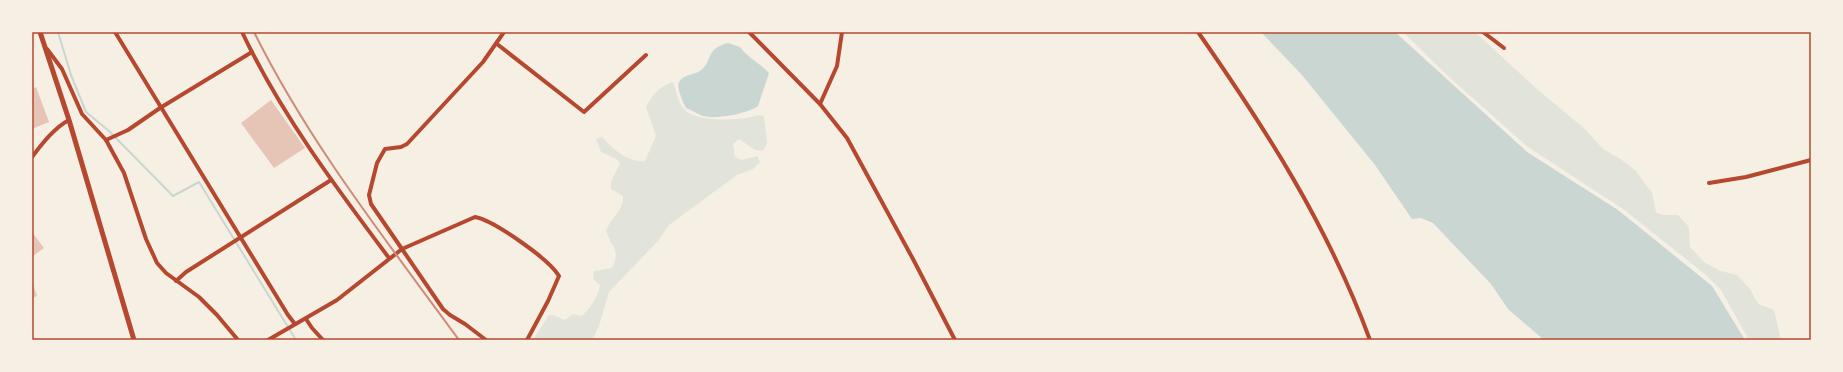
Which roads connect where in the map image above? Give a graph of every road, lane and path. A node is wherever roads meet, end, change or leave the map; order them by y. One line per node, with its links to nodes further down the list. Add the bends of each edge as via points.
1 (40, 32): 10 (street)
2 (115, 32): 15 (street)
3 (242, 32): 12 (street)
4 (504, 32): 9 (street)
5 (750, 32): 14 (street)
6 (842, 32): 14 (street, via 837,66)
7 (1198, 32): 35 (street, via 1294,177 1324,232 1357,304)
8 (1483, 32): 11 (street)
9 (497, 44): 13 (street, via 584,112); 23 (street, via 407,144 385,149 381,155 369,195 371,204)
10 (45, 46): 16 (street); 17 (street, via 62,69 82,114)
11 (1504, 48)
12 (252, 52): 15 (street); 20 (street, via 279,102)
13 (646, 55)
14 (820, 104): 34 (street, via 860,161)
15 (160, 108): 17 (street, via 128,130); 22 (street)
16 (69, 120): 18 (street); 28 (street)
17 (108, 139): 25 (street, via 124,173 146,239 157,263)
18 (32, 157)
19 (1811, 160): 21 (street, via 1746,177)
20 (331, 180): 22 (street); 24 (street)
21 (1709, 183)
22 (240, 238): 25 (street); 27 (street)
23 (402, 249): 24 (street); 32 (street, via 443,309); 33 (street, via 474,217 497,226 528,248 556,270 559,276)
24 (389, 258): 26 (street, via 337,300)
25 (176, 281): 29 (street, via 199,297)
26 (306, 319): 27 (street); 31 (street)
27 (294, 325): 30 (street)
28 (132, 339)
29 (238, 340)
30 (268, 340)
31 (323, 340)
32 (486, 340)
33 (526, 340)
34 (955, 340)
35 (1370, 340)

